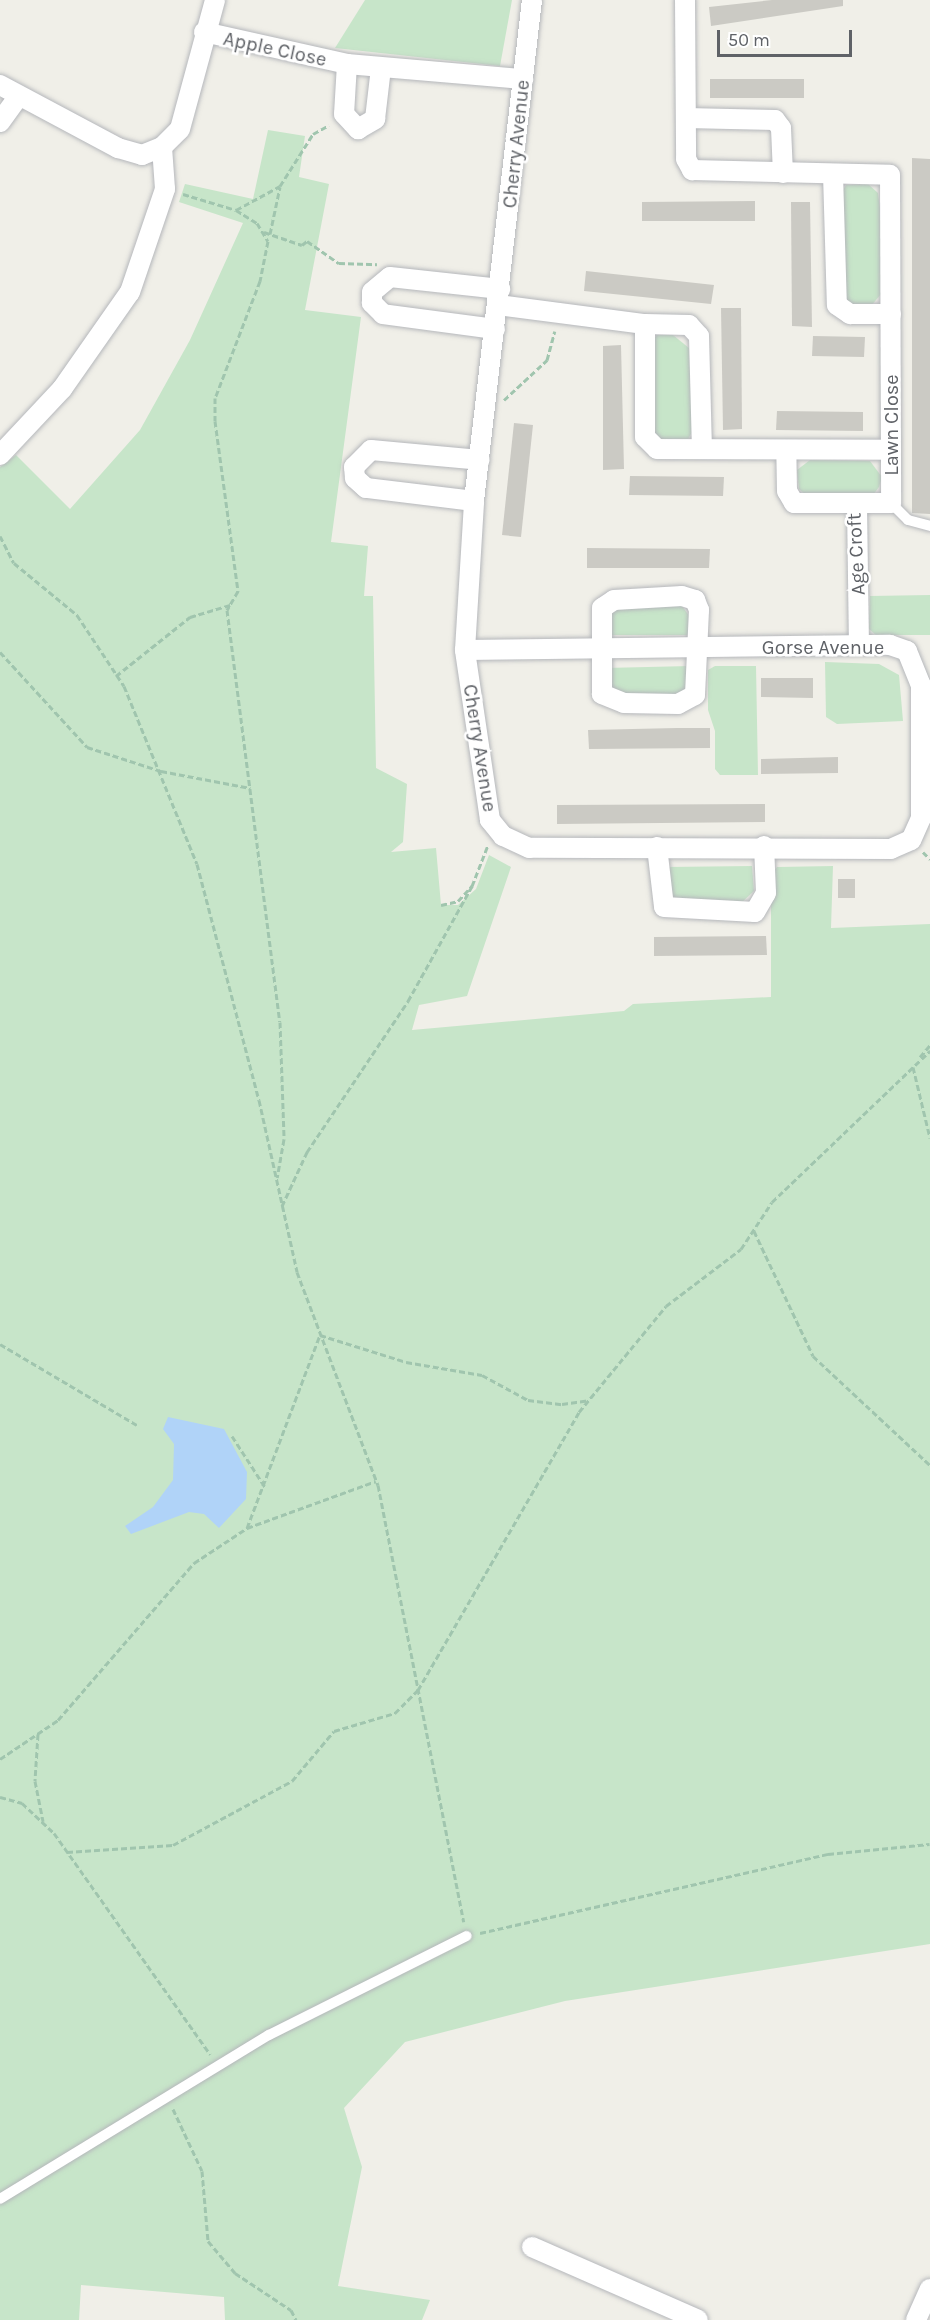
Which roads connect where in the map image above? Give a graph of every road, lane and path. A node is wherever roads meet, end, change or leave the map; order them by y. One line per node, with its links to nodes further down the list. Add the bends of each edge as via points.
1 (215, 0): 4 (street)
2 (532, 0): 7 (street, Cherry Avenue)
3 (686, 0): 10 (street)
4 (204, 32): 5 (street, Apple Close); 13 (street, via 180,129)
5 (347, 64): 6 (street, Apple Close); 11 (street, Apple Close)
6 (381, 68): 7 (street, Apple Close); 11 (street, via 375,119 358,129)
7 (523, 79): 23 (street, Cherry Avenue)
8 (0, 85): 9 (street)
9 (18, 97): 12 (street); 13 (street, via 142,155)
10 (686, 118): 14 (street, via 775,120 781,128); 14 (street, Lawn Close, via 686,159 692,170)
11 (347, 121): 16 (path, via 313,134)
12 (0, 122)
13 (162, 147): 17 (street)
14 (783, 173): 15 (street, Lawn Close)
15 (833, 174): 25 (street, via 837,305 850,314); 25 (street, Lawn Close, via 890,175)
16 (280, 186): 18 (path); 20 (path)
17 (165, 189): 18 (path); 32 (street, via 130,292 62,389)
18 (236, 210): 19 (path)
19 (262, 232): 20 (path); 21 (path)
20 (269, 234): 21 (path); 22 (path, via 302,245 307,241 339,263 377,264 386,268)
21 (268, 241): 39 (path, via 260,280 215,398 238,591)
22 (390, 277): 23 (street); 27 (street, via 372,292 372,303 383,314)
23 (499, 297): 24 (street); 27 (street, Cherry Avenue)
24 (558, 313): 26 (street); 28 (path, via 547,360)
25 (891, 314): 30 (street, Lawn Close)
26 (645, 324): 29 (street, via 689,326 699,336); 29 (street, via 645,437 657,449)
27 (495, 329): 33 (street, Cherry Avenue)
28 (502, 401)
29 (702, 449): 31 (street)
30 (891, 450): 31 (street); 35 (street, Lawn Close)
31 (786, 452): 36 (street, Age Croft, via 788,492 794,503)
32 (0, 455)
33 (480, 460): 34 (street, Cherry Avenue); 34 (street, via 371,450 354,467 355,478 366,488)
34 (474, 501): 42 (street, Cherry Avenue)
35 (891, 503): 36 (street, Lawn Close); 37 (lane, via 908,520)
36 (857, 504): 40 (street, Age Croft)
37 (930, 526)
38 (0, 536): 45 (path, via 14,563 77,615)
39 (231, 605): 45 (path, via 190,617); 48 (path)
40 (859, 645): 41 (street, Gorse Avenue); 46 (street, Gorse Avenue, via 908,651)
41 (700, 648): 43 (street, Gorse Avenue); 43 (street, via 698,689 678,704 624,703 603,694); 43 (street, via 698,604 682,596 606,602 599,619)
42 (465, 650): 43 (street, Gorse Avenue); 49 (street, Cherry Avenue, via 490,820)
43 (600, 650)
44 (0, 652): 47 (path, via 87,747)
45 (116, 676): 47 (path)
46 (921, 685): 50 (street, Cherry Avenue, via 921,818 911,840 891,849)
47 (161, 771): 48 (path); 58 (path, via 197,864)
48 (250, 788): 58 (path, via 280,1022 284,1139)
49 (496, 827): 51 (street, Cherry Avenue, via 529,848); 52 (path)
50 (764, 846): 51 (street, Cherry Avenue); 51 (street, via 766,893 755,912 664,907)
51 (657, 847)
52 (472, 886): 53 (path, via 458,901); 59 (path, via 408,1001 307,1152)
53 (441, 905)
54 (930, 1045): 56 (path)
55 (930, 1051): 56 (path)
56 (913, 1066): 57 (path); 60 (path, via 772,1202)
57 (930, 1138)
58 (276, 1179): 59 (path)
59 (282, 1206): 61 (path, via 297,1272)
60 (754, 1230): 63 (path, via 741,1249 666,1306); 66 (path, via 813,1356)
61 (320, 1335): 63 (path, via 406,1362 482,1376 528,1400 562,1404); 67 (path); 68 (path)
62 (0, 1344): 64 (path)
63 (590, 1400): 70 (path)
64 (137, 1425)
65 (232, 1436): 68 (path)
66 (930, 1465)
67 (376, 1481): 69 (path); 70 (path)
68 (265, 1487): 69 (path)
69 (247, 1528): 71 (path, via 195,1563 108,1668)
70 (418, 1690): 76 (path, via 395,1713 334,1731 292,1781 173,1845); 77 (path)
71 (38, 1734): 72 (path); 74 (path, via 35,1780)
72 (0, 1759)
73 (0, 1797): 74 (path, via 22,1803)
74 (43, 1823): 76 (path)
75 (930, 1844): 77 (path, via 828,1854)
76 (67, 1852): 78 (path)
77 (467, 1936): 78 (lane)
78 (218, 2065): 79 (lane)
79 (167, 2097): 80 (lane); 83 (path, via 202,2171 208,2241 235,2273 291,2310)
80 (0, 2199)
81 (532, 2247): 84 (street)
82 (930, 2289): 85 (street)
83 (296, 2320)
84 (698, 2320)
85 (916, 2320)

